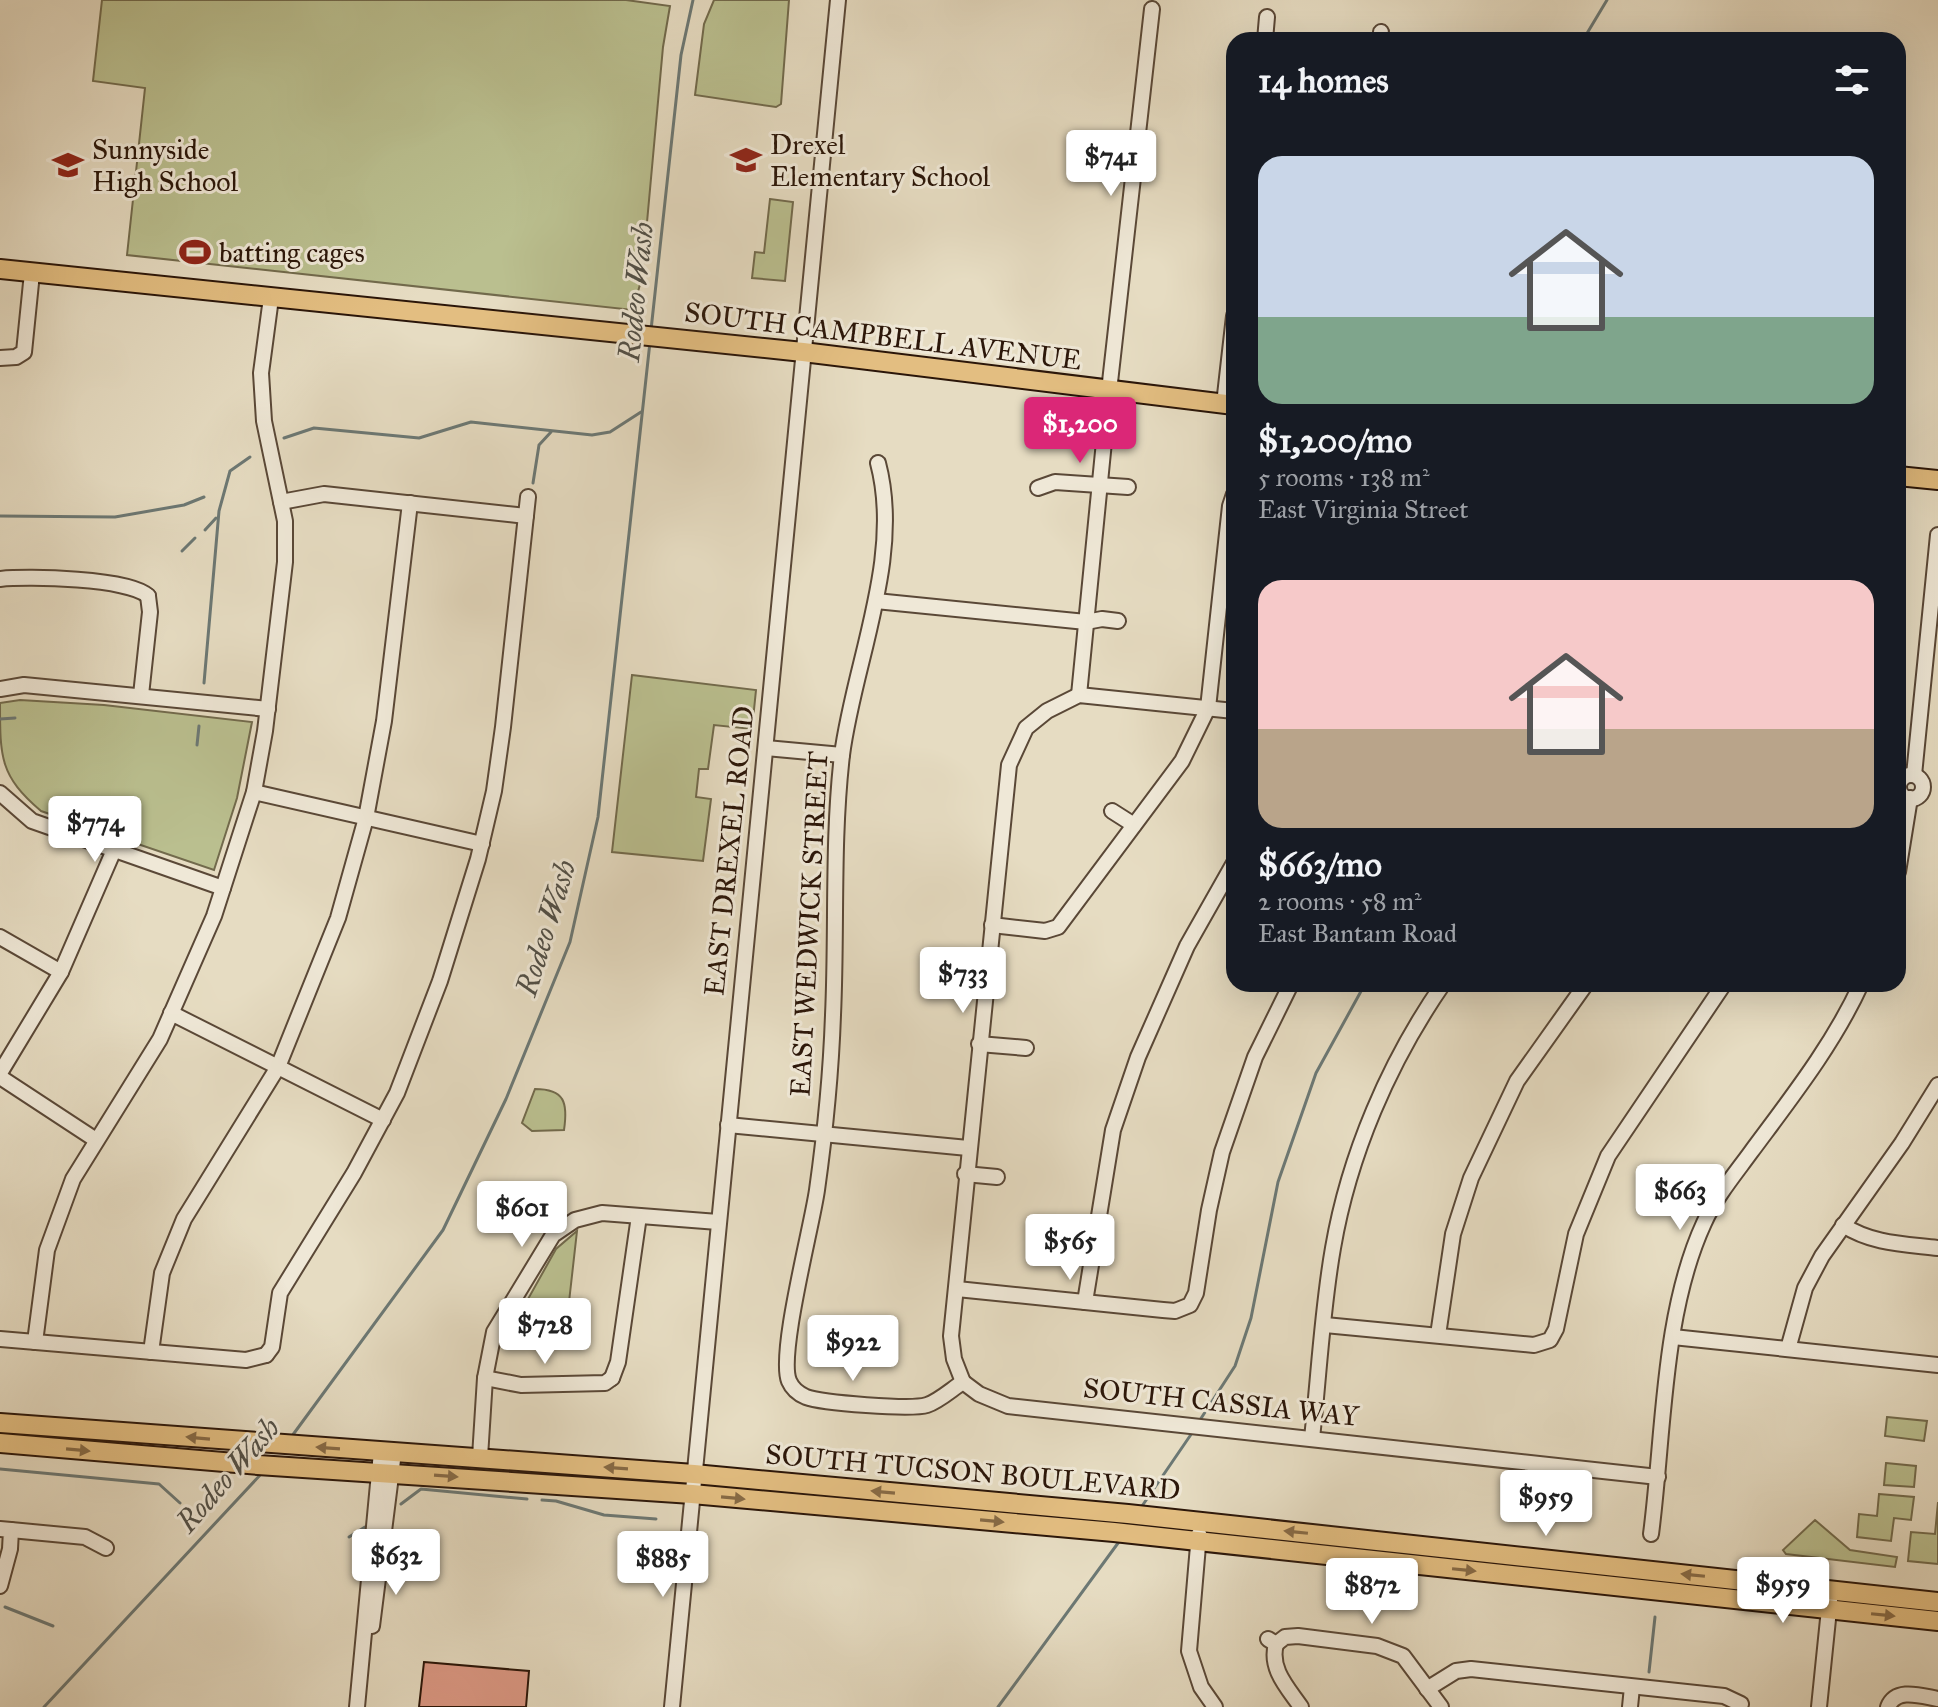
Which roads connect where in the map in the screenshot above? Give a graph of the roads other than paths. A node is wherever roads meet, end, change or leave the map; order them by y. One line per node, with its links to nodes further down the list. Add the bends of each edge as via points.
1 (838, 0): 8 (street, EAST DREXEL ROAD)
2 (1152, 9): 10 (street)
3 (1267, 17): 4 (street)
4 (1266, 32)
5 (0, 269): 6 (main road, SOUTH CAMPBELL AVENUE)
6 (32, 273): 7 (main road, SOUTH CAMPBELL AVENUE); 9 (street, via 24,352)
7 (271, 298): 8 (main road, SOUTH CAMPBELL AVENUE); 19 (street, via 262,396)
8 (803, 352): 10 (main road, SOUTH CAMPBELL AVENUE); 34 (street, EAST DREXEL ROAD)
9 (0, 358)
10 (1109, 391): 11 (main road, SOUTH CAMPBELL AVENUE); 15 (street)
11 (1226, 404)
12 (878, 463): 25 (street, EAST WEDWICK STREET, via 887,495)
13 (1906, 477): 14 (main road)
14 (1938, 480)
15 (1099, 485): 16 (street); 17 (street, via 1055,482); 27 (street)
16 (1128, 487)
17 (1038, 488)
18 (528, 497): 21 (street)
19 (281, 502): 20 (street, via 324,494); 32 (street, via 285,562)
20 (410, 503): 21 (street); 44 (street, via 384,721)
21 (526, 516): 47 (street, via 503,727)
22 (1938, 535): 36 (street)
23 (1226, 543): 31 (street)
24 (0, 579): 29 (street, via 29,576 131,586 151,593)
25 (876, 601): 27 (street); 35 (street, EAST WEDWICK STREET)
26 (1118, 621): 27 (street)
27 (1086, 622): 30 (street)
28 (0, 689): 29 (street, via 24,685)
29 (141, 695): 32 (street)
30 (1079, 695): 31 (street); 51 (street, via 1026,728 1015,747)
31 (1208, 708): 33 (street); 45 (street, via 1182,761)
32 (268, 709): 39 (street)
33 (1226, 710)
34 (766, 748): 35 (street); 66 (street, EAST DREXEL ROAD)
35 (842, 755): 67 (street, EAST WEDWICK STREET, via 833,901 834,1013)
36 (1914, 775): 37 (street); 42 (street, via 1923,783)
37 (1906, 777)
38 (1938, 791): 42 (street)
39 (254, 792): 44 (street); 50 (street)
40 (0, 793): 48 (street, via 32,821)
41 (1906, 793): 42 (street)
42 (1916, 794): 46 (street)
43 (1112, 811): 45 (street)
44 (366, 818): 47 (street); 62 (street, via 338,918)
45 (1134, 825): 51 (street, via 1059,929)
46 (1906, 837)
47 (482, 844): 65 (street, via 440,981)
48 (114, 850): 50 (street); 53 (street)
49 (1226, 877): 77 (street, via 1187,946 1138,1057 1113,1130)
50 (223, 888): 59 (street)
51 (992, 925): 60 (street)
52 (0, 937): 53 (street)
53 (61, 972): 63 (street)
54 (1287, 992): 77 (street, via 1255,1057 1222,1152 1196,1293 1188,1311)
55 (1438, 992): 78 (street, via 1395,1062 1366,1132 1333,1248)
56 (1580, 992): 79 (street, via 1517,1081 1471,1178 1453,1234)
57 (1719, 992): 79 (street, via 1608,1156 1576,1234 1552,1341 1534,1345)
58 (1857, 992): 80 (street, via 1820,1057 1705,1220 1680,1292)
59 (171, 1013): 62 (street); 68 (street)
60 (979, 1044): 61 (street); 69 (street)
61 (1026, 1048)
62 (278, 1067): 65 (street); 84 (street, via 184,1219 162,1273)
63 (0, 1075): 68 (street)
64 (1938, 1085): 74 (street)
65 (383, 1120): 84 (street, via 280,1293 269,1360)
66 (728, 1125): 67 (street); 73 (street, EAST DREXEL ROAD)
67 (822, 1134): 69 (street); 87 (street, EAST WEDWICK STREET, via 790,1346 792,1391 812,1399 899,1407 927,1405)
68 (96, 1140): 82 (street, via 73,1179 47,1250)
69 (968, 1148): 70 (street)
70 (965, 1174): 71 (street); 76 (street)
71 (997, 1177)
72 (639, 1216): 73 (street); 86 (street, via 602,1213 575,1220 553,1235 494,1332); 86 (street, via 614,1381 521,1385)
73 (718, 1222): 94 (street, EAST DREXEL ROAD)
74 (1843, 1225): 75 (street, via 1878,1241); 83 (street, via 1805,1288)
75 (1938, 1248)
76 (957, 1289): 77 (street); 87 (street, via 951,1336)
77 (1085, 1302)
78 (1325, 1325): 79 (street); 89 (street)
79 (1438, 1335)
80 (1673, 1337): 83 (street); 95 (street)
81 (0, 1339): 82 (street)
82 (35, 1342): 84 (street)
83 (1788, 1349): 85 (street)
84 (151, 1352)
85 (1938, 1365)
86 (485, 1378): 92 (street)
87 (963, 1382): 89 (street, SOUTH CASSIA WAY, via 1008,1406)
88 (0, 1423): 91 (main road, SOUTH TUCSON BOULEVARD, one-way to 88)
89 (1312, 1438): 95 (street, SOUTH CASSIA WAY)
90 (0, 1443): 93 (main road, SOUTH TUCSON BOULEVARD, one-way to 93)
91 (388, 1452): 92 (main road, SOUTH TUCSON BOULEVARD); 93 (street)
92 (480, 1457): 94 (main road, SOUTH TUCSON BOULEVARD, one-way to 92)
93 (386, 1472): 96 (main road, SOUTH TUCSON BOULEVARD, one-way to 96); 112 (street)
94 (694, 1474): 96 (street, EAST DREXEL ROAD); 97 (main road, SOUTH TUCSON BOULEVARD, one-way to 94)
95 (1658, 1477): 99 (street)
96 (692, 1494): 100 (main road, SOUTH TUCSON BOULEVARD, one-way to 100); 113 (street, EAST DREXEL ROAD)
97 (1200, 1521): 100 (street); 103 (main road, SOUTH TUCSON BOULEVARD, one-way to 97)
98 (6, 1530): 101 (street, via 85,1537); 102 (street, via 10,1549)
99 (1651, 1534)
100 (1198, 1541): 105 (main road, SOUTH TUCSON BOULEVARD, one-way to 105); 114 (street, via 1189,1651 1201,1687)
101 (106, 1548)
102 (0, 1586)
103 (1831, 1590): 104 (main road, SOUTH TUCSON BOULEVARD); 105 (street)
104 (1938, 1602)
105 (1829, 1609): 106 (main road, SOUTH TUCSON BOULEVARD, one-way to 106); 118 (street)
106 (1938, 1621)
107 (1632, 1687): 108 (street, via 1471,1669 1456,1671); 111 (street, via 1724,1696); 117 (street)
108 (1427, 1689): 115 (street, via 1403,1656 1377,1646 1285,1637 1272,1642 1274,1664); 116 (street)
109 (1938, 1699): 110 (street, via 1899,1695)
110 (1889, 1701)
111 (1743, 1703)
112 (357, 1707)
113 (672, 1707)
114 (1215, 1707)
115 (1301, 1707)
116 (1441, 1707)
117 (1630, 1707)
118 (1819, 1707)

